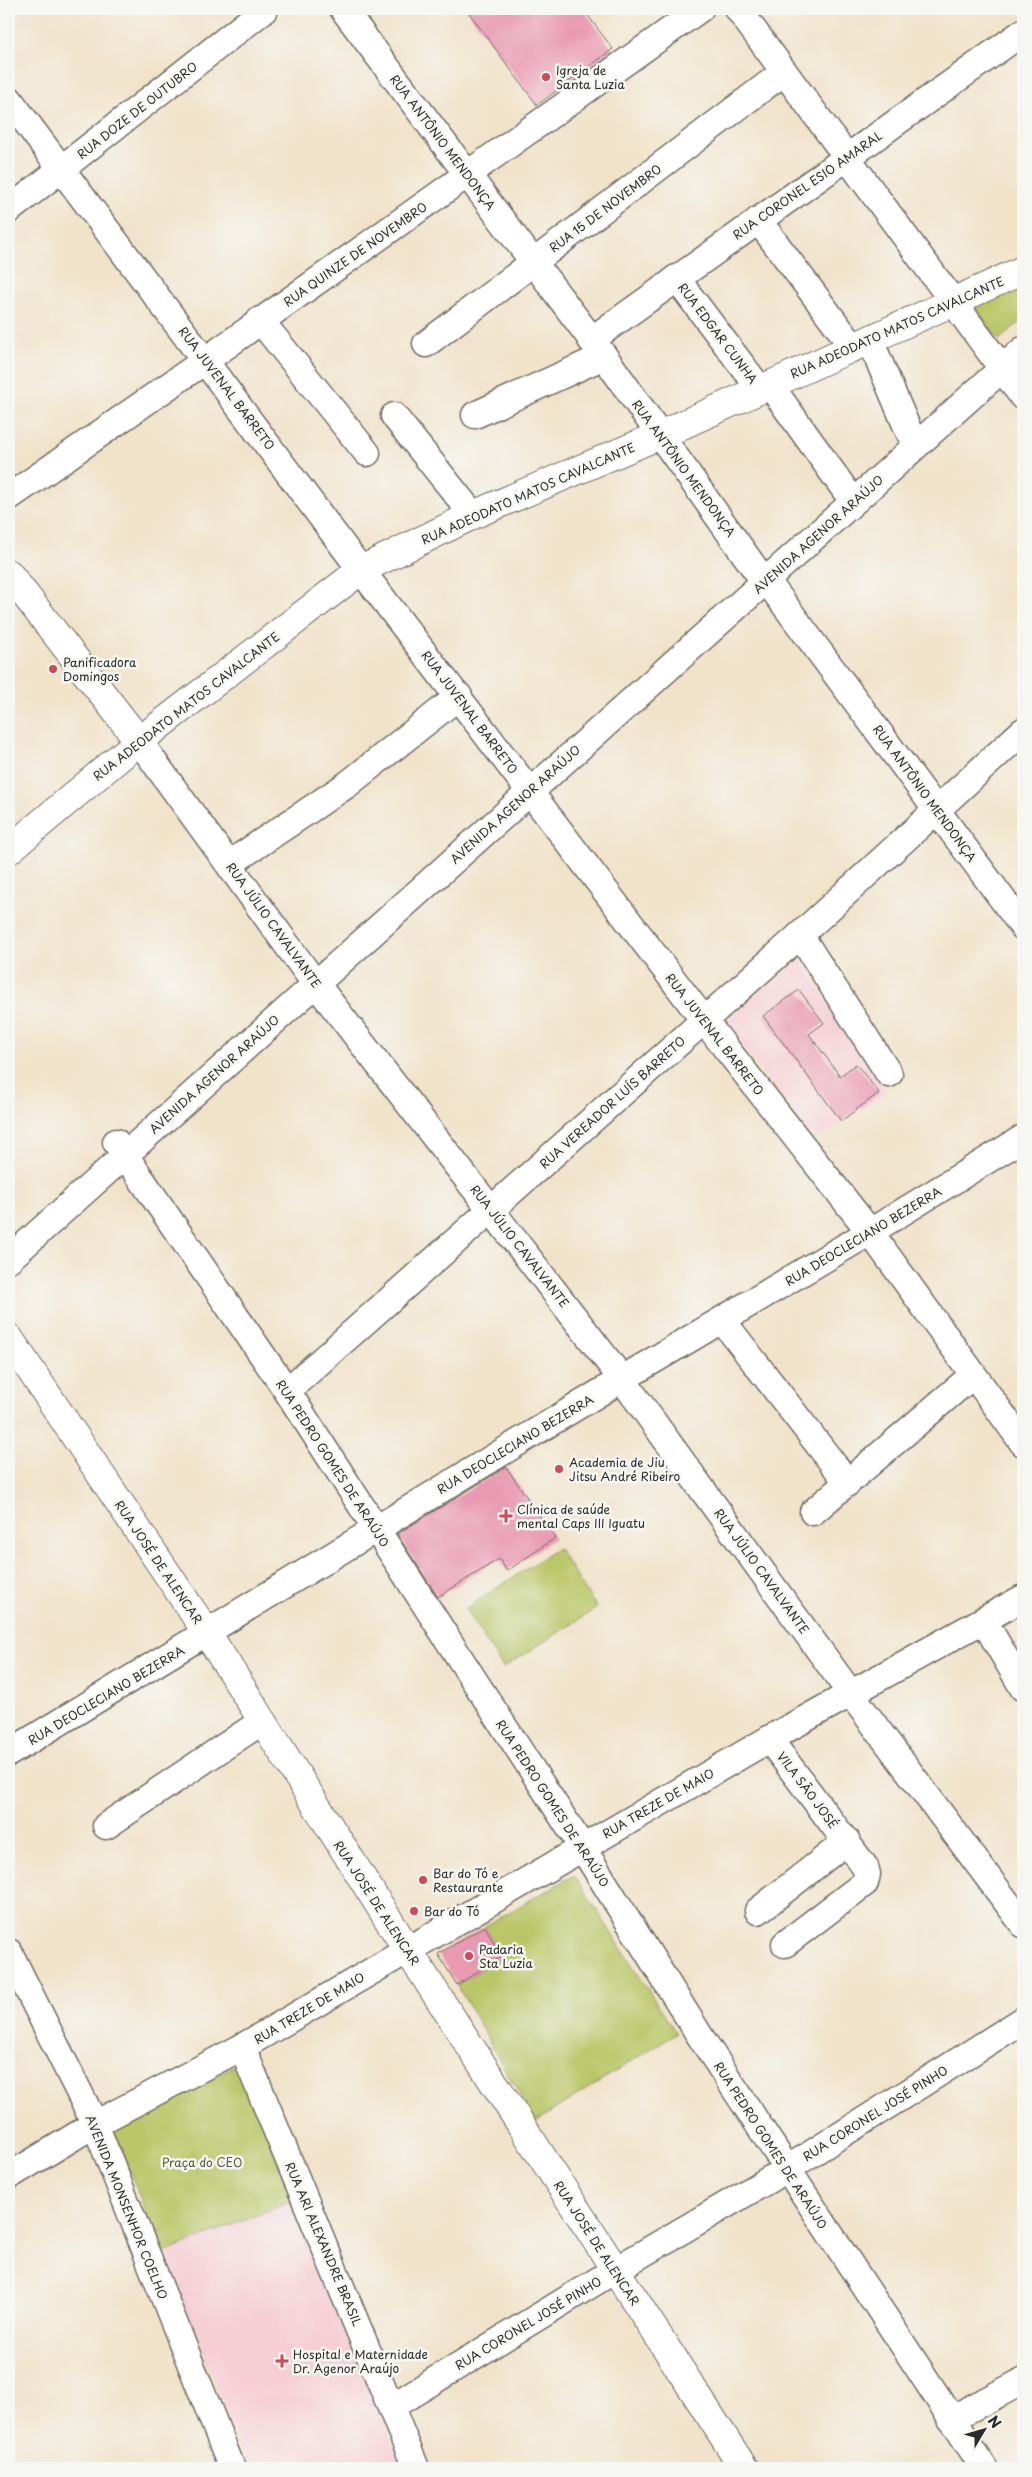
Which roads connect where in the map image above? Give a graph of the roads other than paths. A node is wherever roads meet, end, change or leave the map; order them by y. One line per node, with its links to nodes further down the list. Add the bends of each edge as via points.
1 (264, 9): 9 (street, RUA DOZE DE OUTUBRO)
2 (343, 9): 10 (street, RUA ANTÔNIO MENDONÇA)
3 (700, 9): 10 (street, RUA QUINZE DE NOVEMBRO)
4 (738, 9): 6 (street)
5 (1023, 32): 8 (street, RUA CORONEL ESIO AMARAL)
6 (784, 72): 8 (street); 13 (street, RUA 15 DE NOVEMBRO)
7 (9, 99): 9 (street, RUA JUVENAL BARRETO)
8 (848, 157): 12 (street, RUA CORONEL ESIO AMARAL); 16 (street)
9 (63, 168): 11 (street, RUA DOZE DE OUTUBRO); 23 (street, RUA JUVENAL BARRETO)
10 (468, 174): 13 (street, RUA ANTÔNIO MENDONÇA); 17 (street, RUA QUINZE DE NOVEMBRO)
11 (9, 210)
12 (758, 220): 15 (street, RUA CORONEL ESIO AMARAL); 20 (street)
13 (533, 263): 19 (street, RUA 15 DE NOVEMBRO); 21 (street, RUA ANTÔNIO MENDONÇA)
14 (1023, 270): 16 (main road, RUA ADEODATO MATOS CAVALCANTE)
15 (676, 278): 21 (street, RUA CORONEL ESIO AMARAL); 25 (street, RUA EDGAR CUNHA)
16 (953, 302): 20 (main road, RUA ADEODATO MATOS CAVALCANTE); 24 (street)
17 (260, 320): 23 (street, RUA QUINZE DE NOVEMBRO); 31 (street)
18 (1023, 329): 24 (street, AVENIDA AGENOR ARAÚJO)
19 (426, 344)
20 (862, 344): 25 (main road, RUA ADEODATO MATOS CAVALCANTE); 29 (street)
21 (597, 348): 27 (street, RUA CORONEL ESIO AMARAL); 30 (street, RUA ANTÔNIO MENDONÇA)
22 (1023, 350): 24 (street, AVENIDA AGENOR ARAÚJO)
23 (206, 360): 33 (street, RUA QUINZE DE NOVEMBRO); 35 (street, RUA JUVENAL BARRETO)
24 (997, 362): 26 (street); 29 (street, AVENIDA AGENOR ARAÚJO); 37 (street, AVENIDA AGENOR ARAÚJO)
25 (765, 387): 30 (main road, RUA ADEODATO MATOS CAVALCANTE); 32 (street, RUA EDGAR CUNHA)
26 (1023, 397)
27 (475, 415)
28 (394, 416): 34 (street)
29 (909, 432): 32 (street, AVENIDA AGENOR ARAÚJO)
30 (660, 434): 34 (main road, RUA ADEODATO MATOS CAVALCANTE); 37 (street, RUA ANTÔNIO MENDONÇA)
31 (367, 453)
32 (845, 490): 37 (street, AVENIDA AGENOR ARAÚJO)
33 (9, 497)
34 (474, 515): 35 (main road, RUA ADEODATO MATOS CAVALCANTE)
35 (361, 570): 38 (street, RUA JUVENAL BARRETO); 40 (main road, RUA ADEODATO MATOS CAVALCANTE)
36 (9, 574): 40 (main road, RUA JÚLIO CAVALVANTE)
37 (762, 575): 41 (street, AVENIDA AGENOR ARAÚJO); 42 (street, RUA ANTÔNIO MENDONÇA)
38 (459, 696): 41 (street, RUA JUVENAL BARRETO); 44 (street, via 348,784)
39 (1023, 730): 42 (street, RUA VEREADOR LUÍS BARRETO)
40 (139, 741): 43 (main road, RUA ADEODATO MATOS CAVALCANTE); 44 (street, RUA JÚLIO CAVALVANTE)
41 (526, 786): 47 (street, AVENIDA AGENOR ARAÚJO); 48 (street, RUA JUVENAL BARRETO)
42 (937, 808): 45 (street, RUA ANTÔNIO MENDONÇA); 46 (street, RUA VEREADOR LUÍS BARRETO)
43 (9, 850)
44 (230, 864): 47 (street, RUA JÚLIO CAVALVANTE)
45 (1023, 927)
46 (800, 935): 48 (street, RUA VEREADOR LUÍS BARRETO); 49 (street)
47 (311, 977): 51 (street, AVENIDA AGENOR ARAÚJO); 52 (street, RUA JÚLIO CAVALVANTE)
48 (703, 1019): 52 (street, RUA VEREADOR LUÍS BARRETO); 53 (street, RUA JUVENAL BARRETO)
49 (889, 1074)
50 (1023, 1138): 53 (street, RUA DEOCLECIANO BEZERRA)
51 (121, 1148): 54 (street, AVENIDA AGENOR ARAÚJO); 55 (street, AVENIDA AGENOR ARAÚJO); 60 (street, RUA PEDRO GOMES DE ARAÚJO)
52 (493, 1210): 59 (street, RUA JÚLIO CAVALVANTE); 60 (street, RUA VEREADOR LUÍS BARRETO)
53 (870, 1232): 56 (street, RUA DEOCLECIANO BEZERRA); 58 (street, RUA JUVENAL BARRETO)
54 (9, 1237)
55 (9, 1259)
56 (722, 1320): 59 (street, RUA DEOCLECIANO BEZERRA); 62 (street)
57 (9, 1338): 67 (main road, RUA JOSÉ DE ALENCAR)
58 (973, 1375): 61 (street, RUA JUVENAL BARRETO); 62 (street)
59 (622, 1379): 64 (street, RUA DEOCLECIANO BEZERRA); 69 (street, RUA JÚLIO CAVALVANTE)
60 (287, 1391): 64 (street, RUA PEDRO GOMES DE ARAÚJO)
61 (1023, 1443)
62 (848, 1483): 63 (street)
63 (813, 1512)
64 (375, 1529): 67 (street, RUA DEOCLECIANO BEZERRA); 75 (street, RUA PEDRO GOMES DE ARAÚJO)
65 (1023, 1598): 66 (street, RUA TREZE DE MAIO)
66 (984, 1621): 68 (street); 69 (street, RUA TREZE DE MAIO)
67 (207, 1634): 70 (main road, RUA JOSÉ DE ALENCAR); 72 (street, RUA DEOCLECIANO BEZERRA)
68 (1023, 1688)
69 (851, 1694): 71 (street, RUA TREZE DE MAIO); 77 (street, RUA JÚLIO CAVALVANTE)
70 (261, 1722): 73 (street); 79 (main road, RUA JOSÉ DE ALENCAR)
71 (770, 1739): 74 (street, VILA SÃO JOSÉ); 75 (street, RUA TREZE DE MAIO)
72 (9, 1753)
73 (106, 1826)
74 (847, 1842): 76 (street, VILA SÃO JOSÉ); 78 (street, VILA SÃO JOSÉ, via 865,1867 865,1883)
75 (582, 1847): 79 (street, RUA TREZE DE MAIO); 84 (street, RUA PEDRO GOMES DE ARAÚJO)
76 (758, 1911)
77 (1023, 1924)
78 (784, 1944)
79 (407, 1949): 82 (street, RUA TREZE DE MAIO); 86 (main road, RUA JOSÉ DE ALENCAR)
80 (9, 1952): 83 (street, AVENIDA MONSENHOR COELHO)
81 (1023, 2020): 84 (street, RUA CORONEL JOSÉ PINHO)
82 (242, 2047): 83 (street, RUA TREZE DE MAIO); 88 (street, RUA ARI ALEXANDRE BRASIL)
83 (95, 2124): 85 (street, RUA TREZE DE MAIO); 90 (street, AVENIDA MONSENHOR COELHO)
84 (787, 2169): 86 (street, RUA CORONEL JOSÉ PINHO); 89 (street, RUA PEDRO GOMES DE ARAÚJO)
85 (9, 2176)
86 (615, 2270): 88 (street, RUA CORONEL JOSÉ PINHO); 92 (main road, RUA JOSÉ DE ALENCAR)
87 (1023, 2381): 89 (street)
88 (391, 2407): 91 (street, RUA ARI ALEXANDRE BRASIL)
89 (951, 2419): 93 (street, RUA PEDRO GOMES DE ARAÚJO)
90 (232, 2468)
91 (416, 2468)
92 (744, 2468)
93 (984, 2468)

